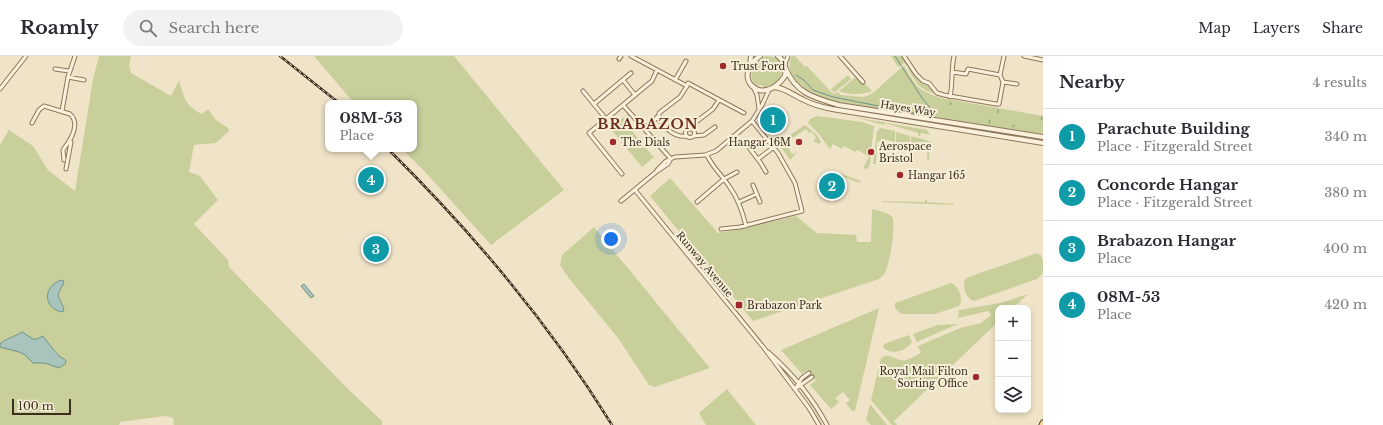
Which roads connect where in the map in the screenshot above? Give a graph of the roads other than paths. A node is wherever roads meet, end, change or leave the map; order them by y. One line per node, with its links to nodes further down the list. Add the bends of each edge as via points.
1 (26, 56): 33 (street)
2 (75, 56): 19 (street)
3 (631, 56): 18 (street)
4 (751, 56): 15 (street)
5 (760, 56): 15 (street)
6 (778, 56): 16 (street, Hayes Way)
7 (788, 56): 16 (street)
8 (840, 56): 27 (street)
9 (904, 56): 37 (street, via 916,74 929,83 937,93)
10 (954, 56): 20 (street)
11 (1004, 56): 22 (street)
12 (1024, 56): 13 (street)
13 (1043, 60)
14 (686, 61): 26 (street)
15 (750, 65): 31 (street, via 747,74)
16 (785, 66): 32 (street, via 785,76); 53 (street, Hayes Way, via 790,79 800,90 839,105)
17 (56, 69): 19 (street)
18 (657, 70): 26 (street); 36 (street, via 652,81)
19 (70, 72): 23 (street)
20 (952, 72): 22 (street, via 966,74 968,70); 37 (street)
21 (631, 73): 25 (street)
22 (1000, 76): 28 (street)
23 (68, 77): 24 (street); 41 (street)
24 (84, 80)
25 (623, 80): 36 (street); 39 (street)
26 (675, 80): 30 (street)
27 (863, 82)
28 (1002, 82): 29 (street); 37 (street, via 999,104)
29 (1017, 84)
30 (687, 86): 38 (street, via 688,83); 44 (street, via 680,97)
31 (752, 86): 34 (street, via 760,90); 42 (street, via 758,95)
32 (774, 87): 34 (street); 55 (street, Hayes Way, via 828,108)
33 (0, 89)
34 (769, 90): 42 (street)
35 (583, 91): 39 (street)
36 (635, 95): 40 (street)
37 (950, 97)
38 (719, 100): 43 (street); 50 (street, via 714,109)
39 (594, 104): 45 (street)
40 (623, 105): 45 (street); 49 (street, via 641,127)
41 (62, 111): 47 (street, via 44,106); 54 (street, via 70,114 75,121)
42 (759, 111): 46 (street)
43 (744, 113)
44 (657, 117): 49 (street); 51 (street, via 668,131 681,137)
45 (606, 119): 65 (street, via 589,133)
46 (752, 121): 56 (street); 58 (street, via 716,151)
47 (32, 123)
48 (715, 127): 52 (street, via 704,136)
49 (645, 128): 61 (street)
50 (690, 129): 51 (street); 52 (street, via 694,131)
51 (687, 136): 52 (street)
52 (694, 136)
53 (1043, 137)
54 (71, 140): 60 (street, via 63,150); 62 (street)
55 (1043, 143)
56 (774, 147): 59 (street); 74 (street, via 795,183 802,211)
57 (750, 149): 59 (street)
58 (707, 155): 61 (street); 66 (street)
59 (758, 159): 64 (street)
60 (64, 160)
61 (670, 160): 68 (street)
62 (66, 169)
63 (737, 172): 66 (street)
64 (766, 172)
65 (622, 174)
66 (724, 179): 71 (street); 72 (street)
67 (753, 185): 69 (street)
68 (635, 190): 70 (street); 76 (street, Runway Avenue)
69 (757, 194): 72 (street); 73 (street)
70 (621, 201)
71 (697, 202)
72 (739, 202): 74 (street)
73 (760, 202)
74 (746, 226): 75 (street)
75 (721, 229)
76 (764, 348): 79 (street, Runway Avenue); 81 (street, Runway Avenue)
77 (809, 373): 79 (street)
78 (812, 377): 80 (street)
79 (799, 382): 80 (street, Runway Avenue); 81 (street)
80 (802, 386): 81 (street); 83 (street, Runway Avenue)
81 (795, 390): 82 (street, Runway Avenue)
82 (819, 425)
83 (827, 425)

